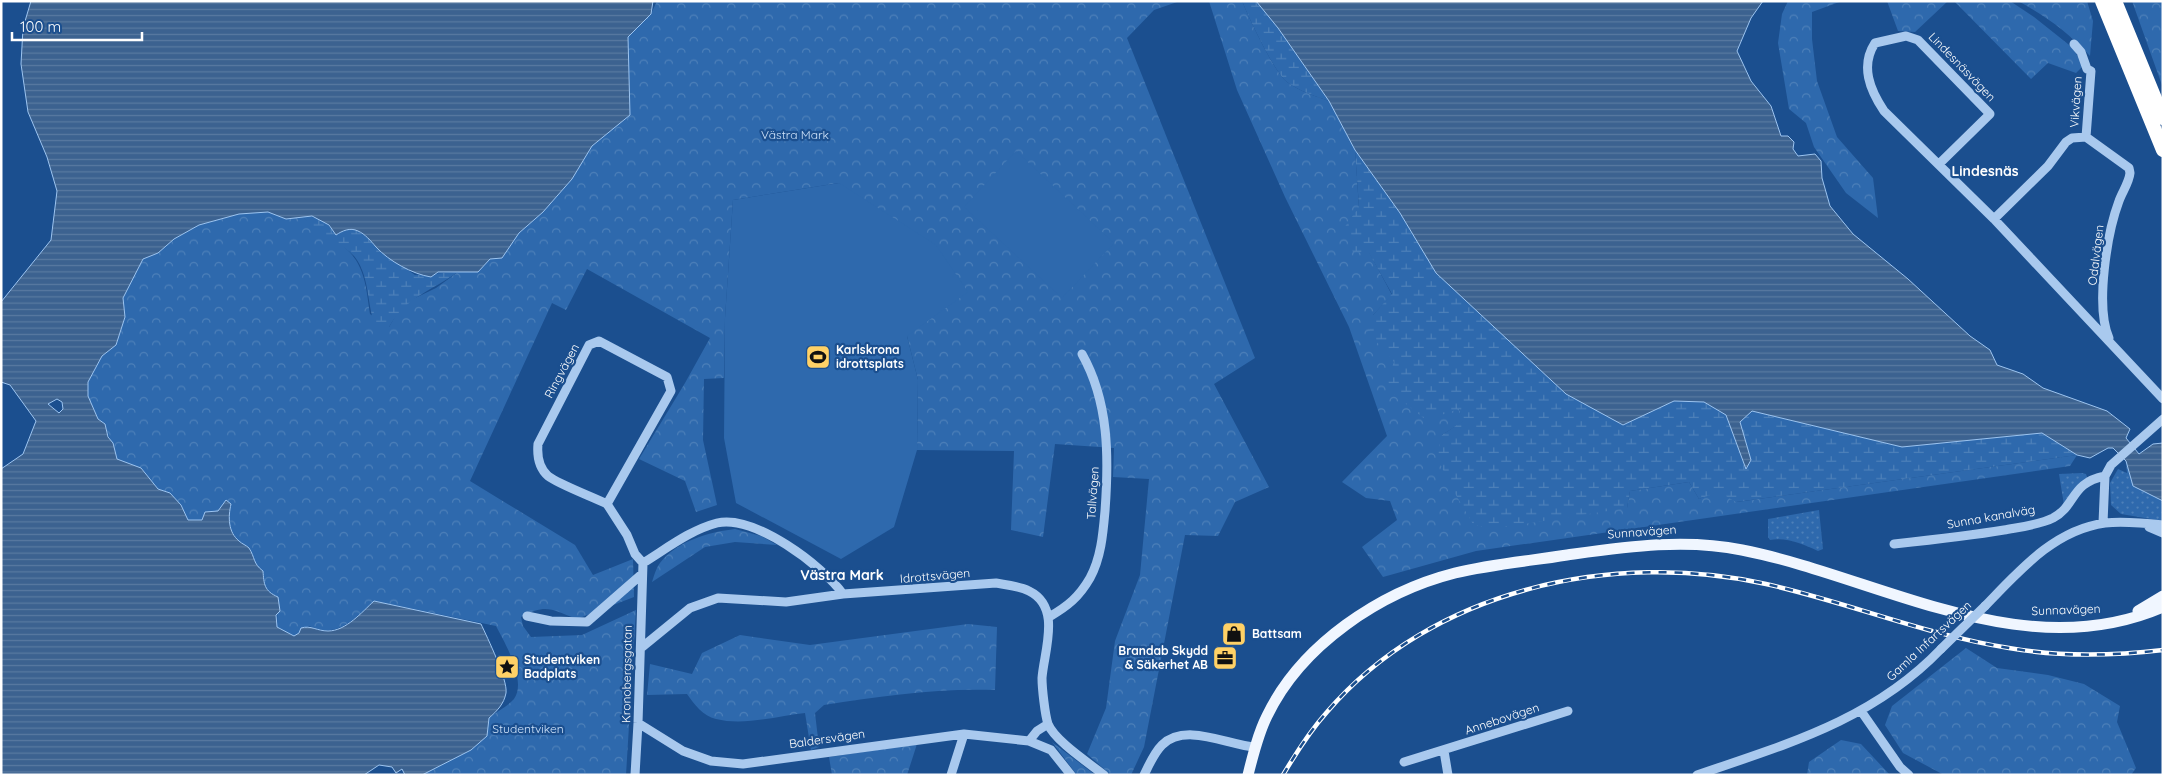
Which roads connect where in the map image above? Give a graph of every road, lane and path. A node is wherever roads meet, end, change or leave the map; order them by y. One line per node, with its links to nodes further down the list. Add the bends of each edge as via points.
1 (2102, 1): 6 (highway)
2 (2115, 1): 4 (highway)
3 (2074, 44): 5 (street, Vikvägen, via 2091,71)
4 (2163, 118)
5 (2086, 137): 8 (street, via 2066,142 2048,166); 9 (street, Odalvägen, via 2130,170 2106,251 2104,315)
6 (2163, 150)
7 (1939, 164): 7 (street, Lindesnäsvägen, via 1884,111 1873,96 1867,64 1876,43 1906,36 1918,40 1990,114); 8 (street, Lindesnäsvägen)
8 (1994, 219): 9 (street, Lindesnäsvägen)
9 (2110, 340): 11 (street, Lindesnäsvägen)
10 (1082, 354): 26 (street, Tallvägen, via 1092,371 1105,425 1108,470 1103,533 1090,577 1072,602)
11 (2163, 399)
12 (2163, 419): 13 (street, via 2111,465)
13 (2105, 476): 15 (street); 19 (street, Sunna kanalväg, via 2091,479 2078,488 2068,504 2052,518 1975,535)
14 (608, 504): 14 (street, Ringvägen, via 671,391 667,377 599,341 590,345 538,444 537,455 548,476); 20 (street)
15 (2104, 523): 16 (street, Gamla Infartsvägen); 30 (street, Gamla Infartsvägen, bridge, via 2048,546 1896,689)
16 (2137, 523): 17 (street, Gamla Infartsvägen); 18 (street, Gamla Infartsvägen)
17 (2163, 525)
18 (2163, 533)
19 (1894, 544)
20 (643, 563): 21 (street); 22 (street, via 688,535 720,522 742,525 770,535 795,550)
21 (642, 574): 25 (street, via 587,622 551,621); 28 (street, Kronobergsgatan)
22 (843, 594): 26 (street, Idrottsvägen, via 996,583 1031,592); 28 (street, Idrottsvägen, via 786,602 718,598 690,608)
23 (2163, 596): 27 (main road, Sunnavägen)
24 (2163, 606): 27 (main road, Sunnavägen)
25 (528, 616)
26 (1049, 618): 32 (street, via 1042,680)
27 (2126, 618): 35 (main road, Sunnavägen, via 2095,625 2043,628 1988,621 1740,549 1703,545 1639,545 1457,572 1427,581 1376,605 1309,659 1283,689 1267,716)
28 (641, 648): 31 (street, Kronobergsgatan)
29 (1568, 711): 36 (street, Annebovägen)
30 (1861, 711): 45 (street, Gamla Infartsvägen, via 1784,746); 46 (street, via 1900,768)
31 (638, 723): 33 (street, Baldersvägen, via 683,751 710,761 743,764); 38 (street, Kronobergsgatan)
32 (1048, 724): 34 (street); 41 (street, via 1057,736)
33 (964, 734): 34 (street, Baldersvägen); 39 (street)
34 (1030, 741): 40 (street, Baldersvägen, via 1051,750)
35 (1255, 747): 42 (street, via 1209,737 1179,736 1163,744); 43 (main road, Sunnavägen)
36 (1444, 751): 37 (street, Annebovägen); 44 (street)
37 (1404, 762)
38 (634, 775)
39 (951, 775)
40 (1071, 775)
41 (1104, 775)
42 (1144, 775)
43 (1248, 775)
44 (1448, 775)
45 (1697, 775)
46 (1909, 775)

